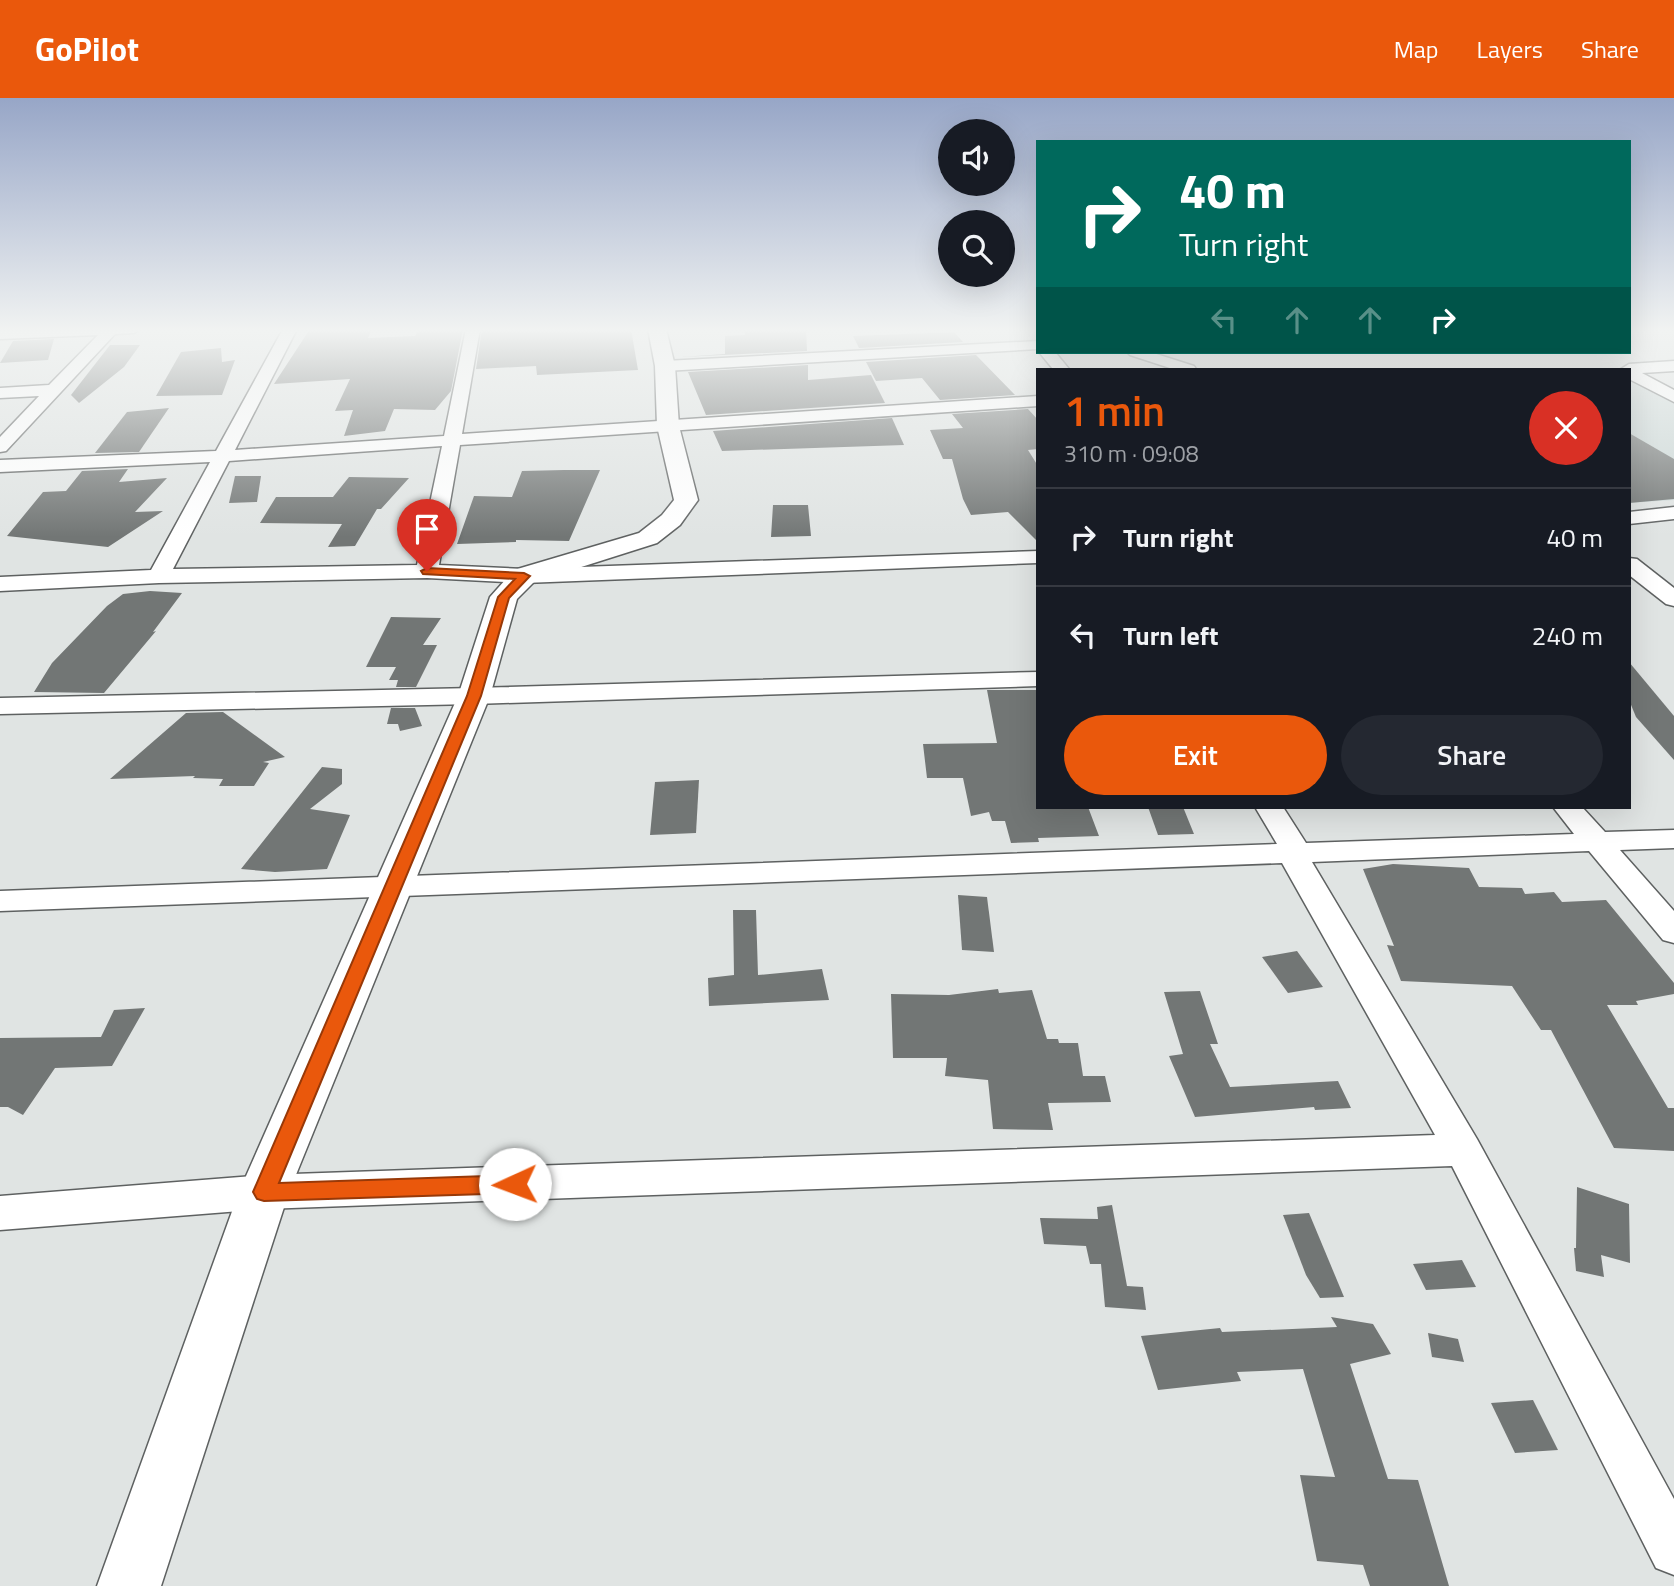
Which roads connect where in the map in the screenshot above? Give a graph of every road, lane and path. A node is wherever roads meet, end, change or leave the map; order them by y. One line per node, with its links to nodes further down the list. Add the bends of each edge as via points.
1 (47, 398): 8 (street)
2 (252, 398): 9 (street)
3 (460, 398): 7 (street)
4 (667, 398): 6 (street)
5 (1036, 401): 6 (street)
6 (668, 426): 7 (street); 17 (street, via 686,500 671,520 649,538)
7 (452, 438): 9 (street); 15 (street)
8 (0, 447)
9 (221, 456): 10 (street); 16 (street)
10 (0, 466)
11 (1674, 513): 12 (street)
12 (1631, 518)
13 (1036, 556): 17 (street)
14 (1631, 566): 19 (street)
15 (427, 571): 16 (street); 17 (street)
16 (159, 576): 18 (street)
17 (524, 576): 21 (street, via 504,597)
18 (0, 584)
19 (1674, 599)
20 (1036, 679): 21 (street)
21 (474, 696): 22 (street); 28 (street)
22 (0, 706)
23 (1270, 809): 27 (street)
24 (1569, 809): 26 (street)
25 (1674, 839): 26 (street)
26 (1597, 841): 27 (street); 30 (street)
27 (1297, 852): 28 (street); 31 (street, via 1291,852)
28 (394, 887): 29 (street); 32 (street)
29 (0, 901)
30 (1674, 932)
31 (1463, 1150): 32 (street); 34 (street)
32 (264, 1192): 33 (street); 35 (street)
33 (0, 1213)
34 (1674, 1550)
35 (129, 1586)

